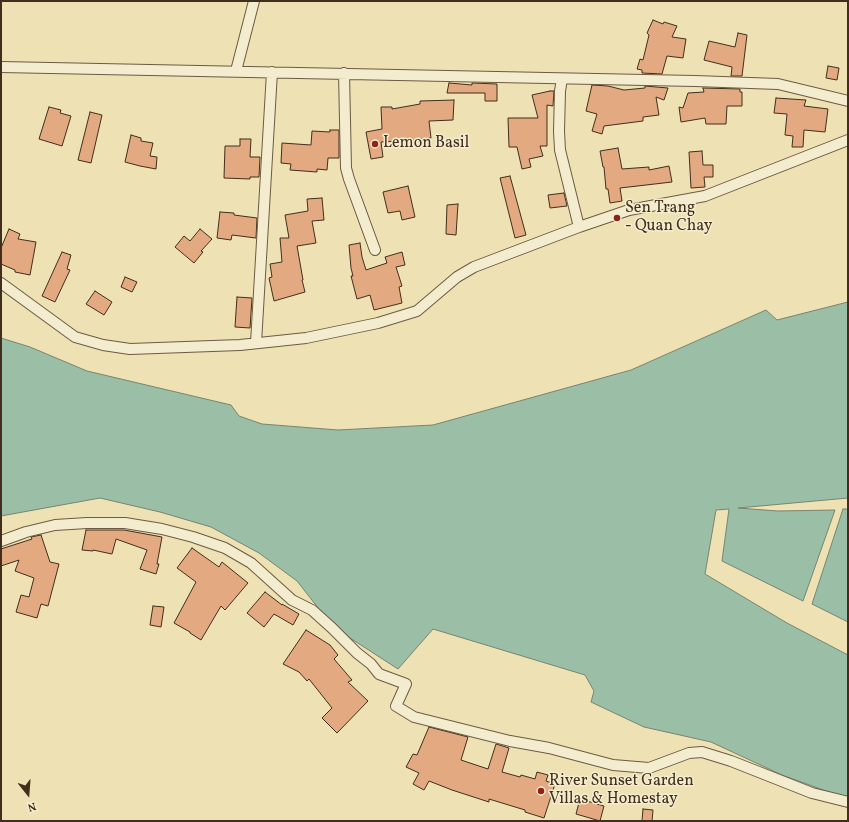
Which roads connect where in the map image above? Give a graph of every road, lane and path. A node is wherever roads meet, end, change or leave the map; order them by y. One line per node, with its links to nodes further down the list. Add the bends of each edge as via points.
1 (254, 1): 3 (street)
2 (1, 67): 3 (street)
3 (236, 71): 4 (street)
4 (272, 72): 5 (street); 12 (street)
5 (344, 74): 6 (street); 10 (street, via 346,168)
6 (562, 78): 7 (street, via 778,84); 9 (street, via 560,150)
7 (848, 100)
8 (848, 140): 9 (street, via 705,196 629,210)
9 (579, 227): 12 (street, via 474,267 457,277 417,311 378,323 306,338)
10 (375, 250)
11 (1, 283): 12 (street, via 75,337 103,346 130,349)
12 (256, 343)
13 (1, 541): 14 (street, via 55,525 87,523 126,524 193,537 225,548 251,563 292,600 312,610 379,674 406,684 396,706 414,717 613,765 649,768 689,753 702,752 812,792)
14 (848, 802)

